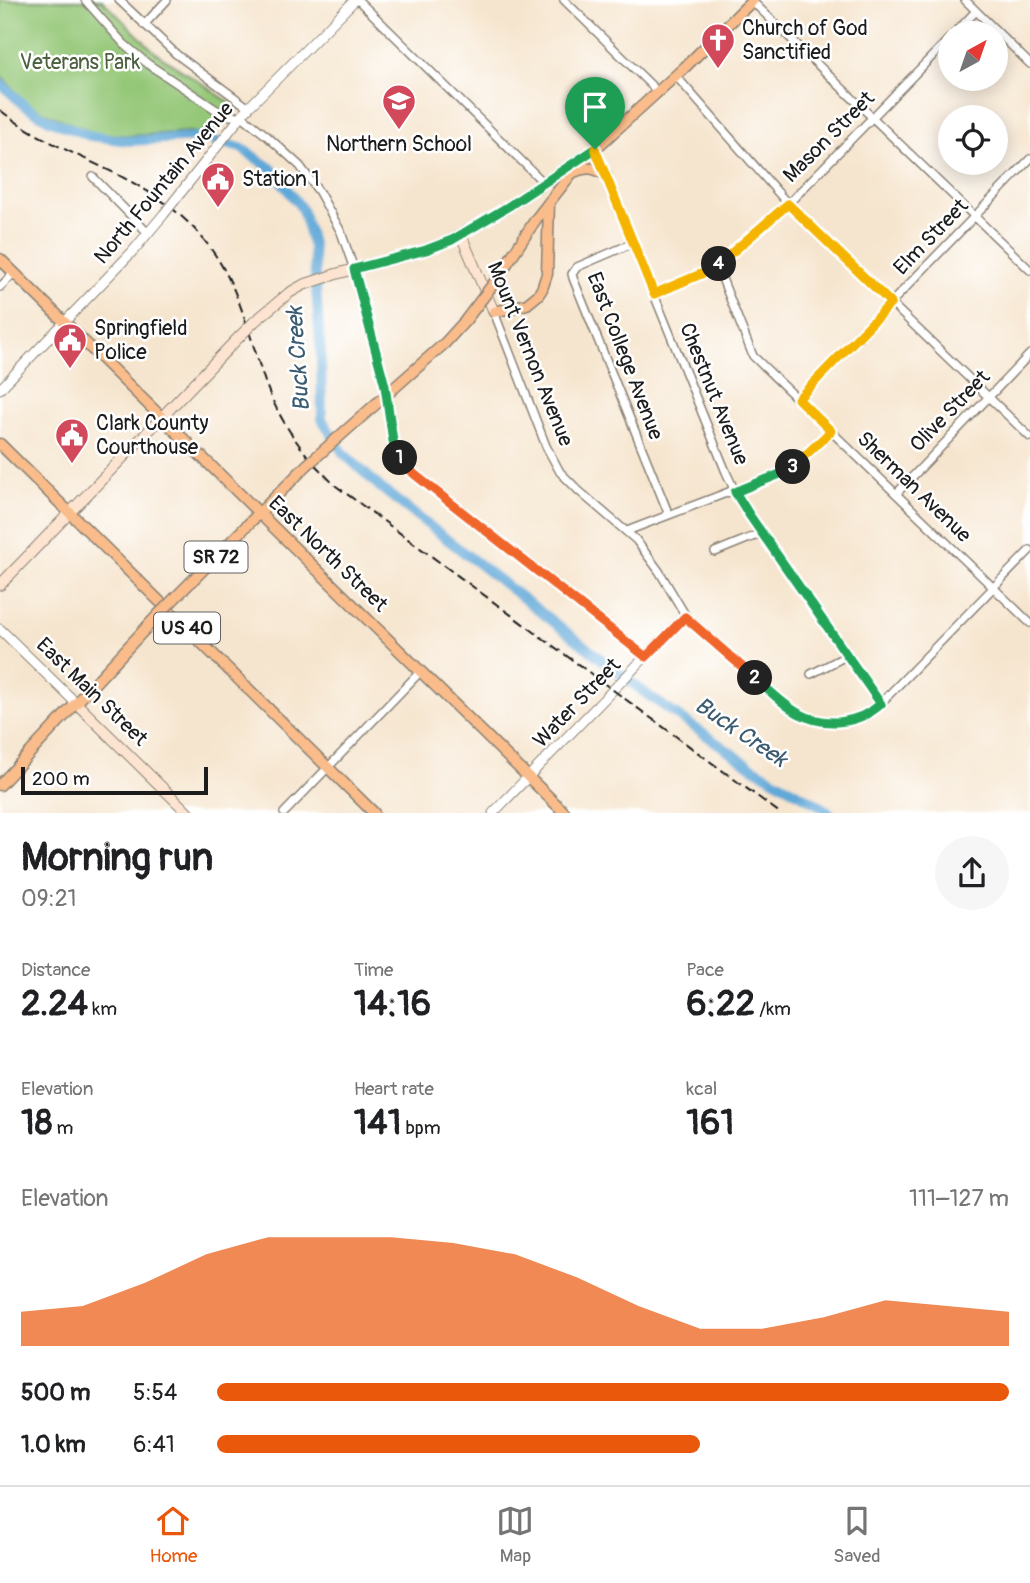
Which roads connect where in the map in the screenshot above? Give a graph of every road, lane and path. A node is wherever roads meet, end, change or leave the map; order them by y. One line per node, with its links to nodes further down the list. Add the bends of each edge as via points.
1 (85, 0): 16 (street, via 148,64 215,109)
2 (119, 0): 10 (street)
3 (167, 0): 10 (street)
4 (356, 0): 15 (street, North Fountain Avenue); 23 (street)
5 (564, 0): 14 (street)
6 (753, 0): 13 (main road, SR 72); 17 (street)
7 (965, 0): 8 (street)
8 (976, 11): 9 (street); 12 (street)
9 (966, 21)
10 (144, 25): 15 (street)
11 (938, 50): 17 (street, Mason Street)
12 (1030, 64)
13 (676, 76): 14 (main road, SR 72); 25 (street)
14 (658, 92): 18 (main road, SR 72)
15 (249, 108): 16 (street, North Fountain Avenue)
16 (242, 116): 27 (street, North Fountain Avenue, bridge); 32 (street, via 311,180 341,232)
17 (874, 117): 25 (street, Mason Street); 26 (street)
18 (595, 149): 20 (main road, SR 72); 21 (street, Chestnut Avenue); 23 (main road)
19 (1030, 159): 26 (street, Elm Street)
20 (572, 173): 21 (main road, via 589,168); 24 (main road, SR 72)
21 (606, 175): 29 (street, Chestnut Avenue)
22 (93, 177): 27 (street)
23 (542, 183): 28 (main road)
24 (549, 200): 38 (main road, via 547,274 542,289 527,304); 51 (main road, SR 72, bridge, via 496,279 445,343)
25 (788, 204): 31 (street, Mason Street); 37 (street)
26 (975, 216): 33 (street); 37 (street, Elm Street)
27 (148, 233): 39 (street, North Fountain Avenue)
28 (461, 235): 32 (main road, via 426,250); 38 (main road, Mount Vernon Avenue)
29 (633, 243): 36 (street, Chestnut Avenue); 52 (street, East College Avenue, via 577,267 572,274)
30 (0, 259): 34 (main road, East North Street)
31 (717, 267): 36 (street, Mason Street); 43 (street, Sherman Avenue, via 753,356)
32 (354, 269): 44 (main road, bridge, via 290,292 254,322); 63 (street, via 385,386 393,441 405,466)
33 (1030, 270)
34 (14, 273): 35 (street); 39 (main road, East North Street)
35 (0, 287)
36 (654, 294): 48 (street, Chestnut Avenue)
37 (891, 303): 42 (street); 43 (street, Elm Street)
38 (494, 312): 53 (street, Mount Vernon Avenue, via 554,461 566,479)
39 (64, 322): 41 (street, North Fountain Avenue); 44 (main road, East North Street)
40 (1030, 354): 42 (street, Olive Street)
41 (0, 389)
42 (988, 397): 46 (street); 49 (street, Olive Street)
43 (798, 399): 45 (street, Sherman Avenue)
44 (162, 418): 50 (main road); 51 (main road, East North Street)
45 (831, 431): 48 (street, via 790,470); 49 (street, Sherman Avenue)
46 (1030, 437)
47 (0, 444): 50 (main road, US 40)
48 (734, 491): 52 (street); 54 (street, Chestnut Avenue)
49 (896, 494): 58 (street, Sherman Avenue)
50 (70, 513): 57 (main road); 68 (main road, US 40)
51 (258, 513): 64 (main road, East North Street); 66 (main road, SR 72, bridge)
52 (669, 515): 53 (street)
53 (627, 531): 59 (street, Mount Vernon Avenue, via 647,553)
54 (762, 533): 56 (street); 62 (street, Chestnut Avenue)
55 (1030, 550): 58 (street, Mount Vernon Avenue)
56 (715, 552)
57 (0, 585)
58 (993, 588): 60 (street, Sherman Avenue); 67 (street, Mount Vernon Avenue)
59 (685, 617): 63 (street, Water Street); 67 (street, Mount Vernon Avenue, via 772,693 808,718 849,721)
60 (1030, 623)
61 (0, 629): 66 (street, East Main Street)
62 (848, 655): 65 (street); 67 (street, Chestnut Avenue)
63 (643, 660): 69 (street, Water Street)
64 (420, 672): 68 (street); 69 (main road, East North Street)
65 (811, 674)
66 (76, 703): 70 (main road, SR 72); 71 (main road, East Main Street)
67 (881, 704)
68 (328, 767): 72 (street); 73 (main road, US 40)
69 (528, 778): 74 (street, Water Street); 75 (main road, East North Street)
70 (0, 785)
71 (188, 813)
72 (284, 813)
73 (374, 813)
74 (493, 813)
75 (565, 813)

